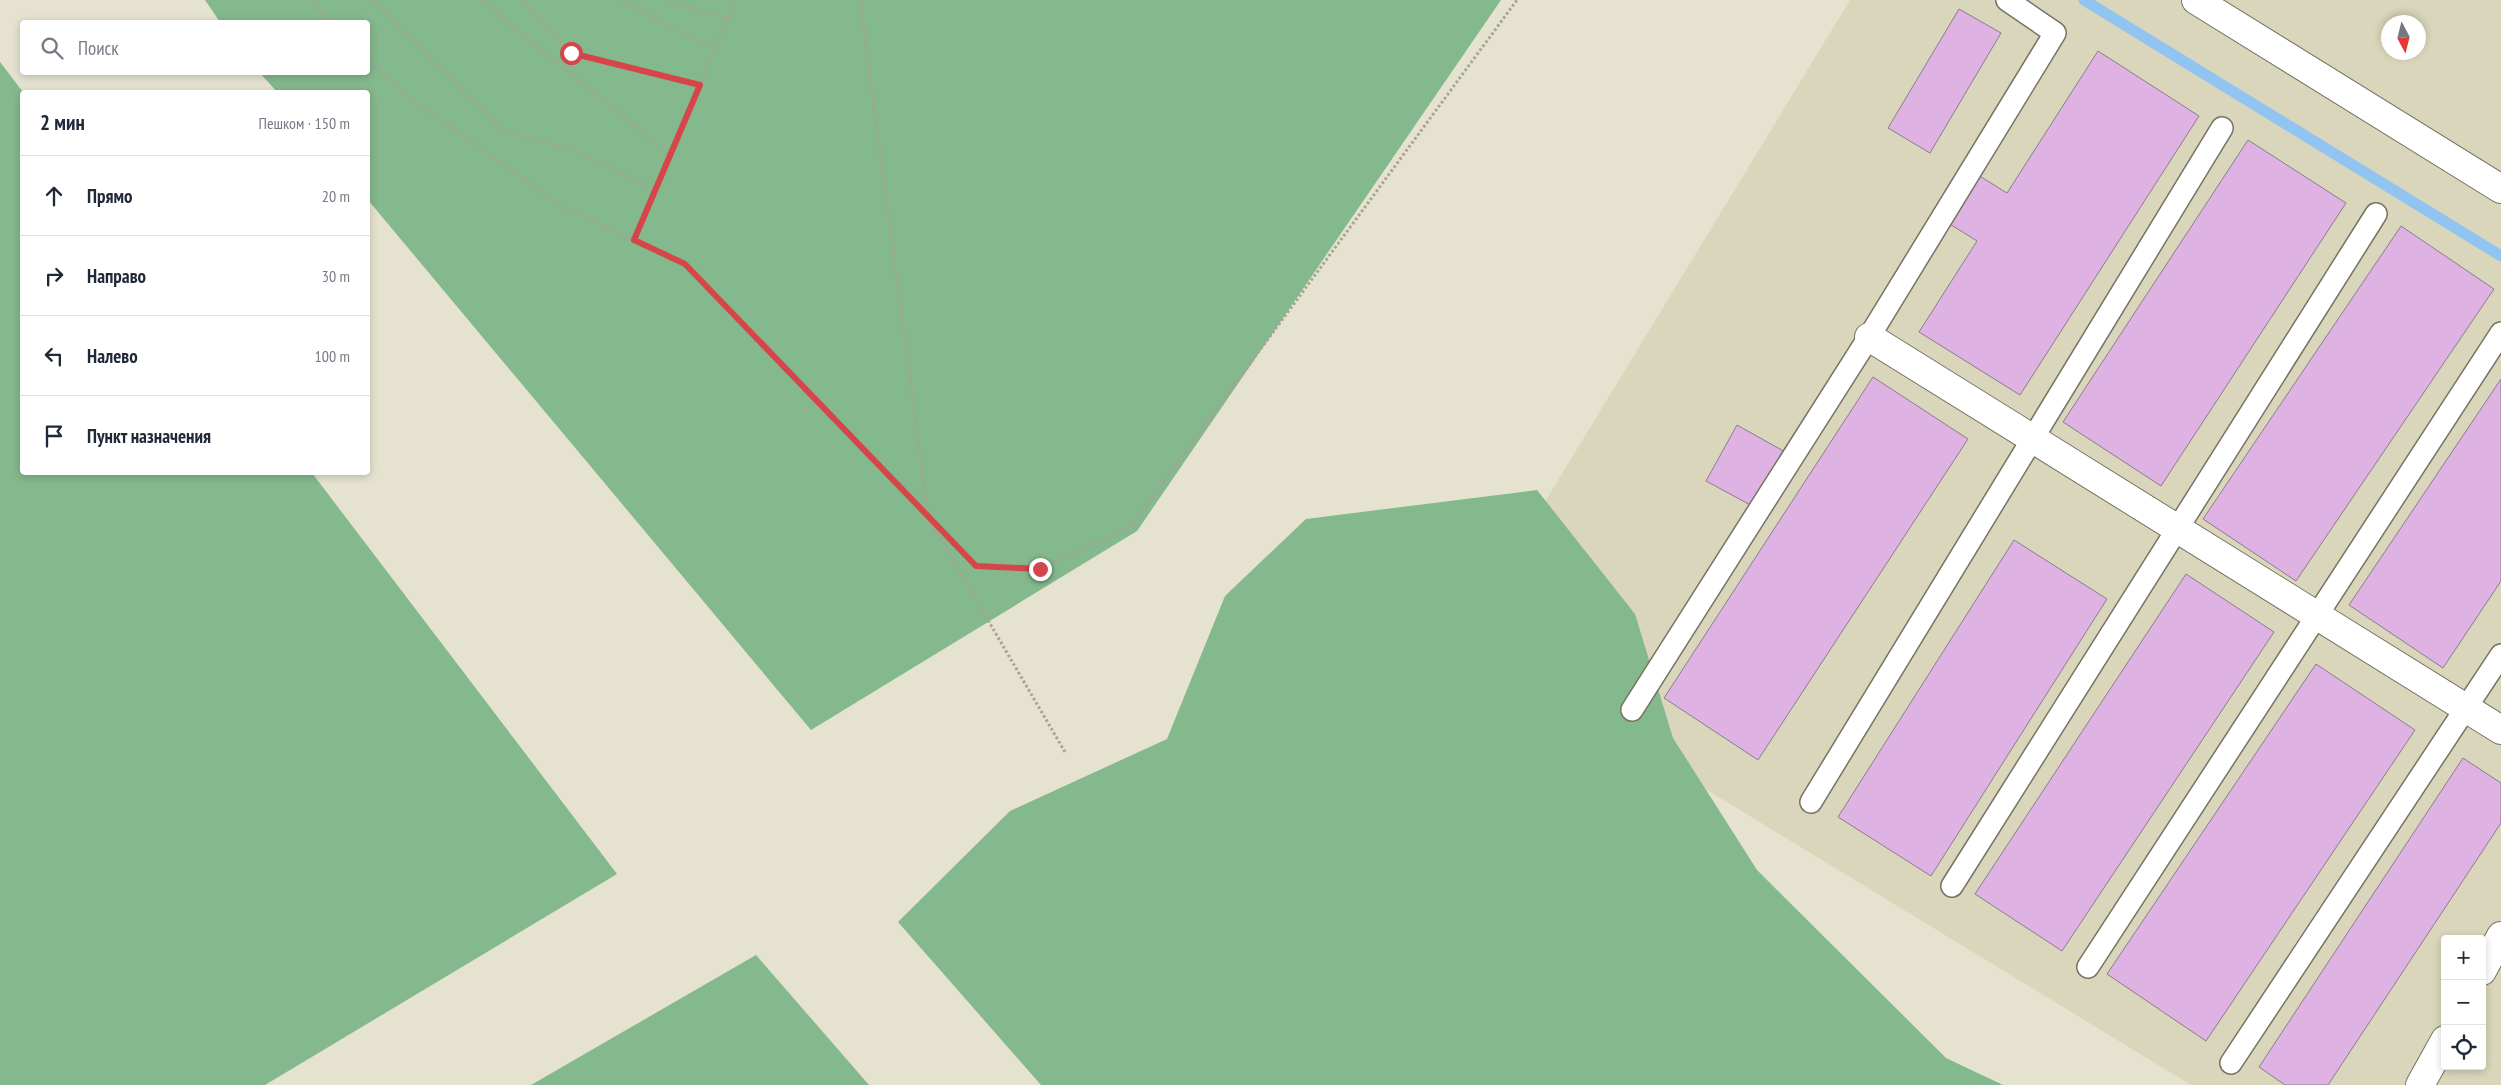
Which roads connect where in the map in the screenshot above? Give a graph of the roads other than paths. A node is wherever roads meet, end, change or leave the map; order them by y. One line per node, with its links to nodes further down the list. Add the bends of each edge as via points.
1 (2007, 0): 7 (lane, via 2055,32)
2 (2196, 0): 4 (street)
3 (2222, 128): 8 (lane)
4 (2501, 189)
5 (2376, 214): 9 (lane)
6 (2501, 333): 10 (lane)
7 (1869, 337): 8 (street); 13 (lane)
8 (2033, 439): 9 (street); 15 (lane)
9 (2178, 528): 10 (street); 16 (lane)
10 (2318, 615): 12 (street); 19 (lane)
11 (2501, 655): 12 (lane)
12 (2467, 707): 14 (street); 21 (lane)
13 (1632, 710)
14 (2501, 730)
15 (1811, 802)
16 (1952, 886)
17 (2501, 936): 18 (street)
18 (2486, 964)
19 (2088, 967)
20 (2441, 1047): 22 (street)
21 (2231, 1063)
22 (2420, 1085)

